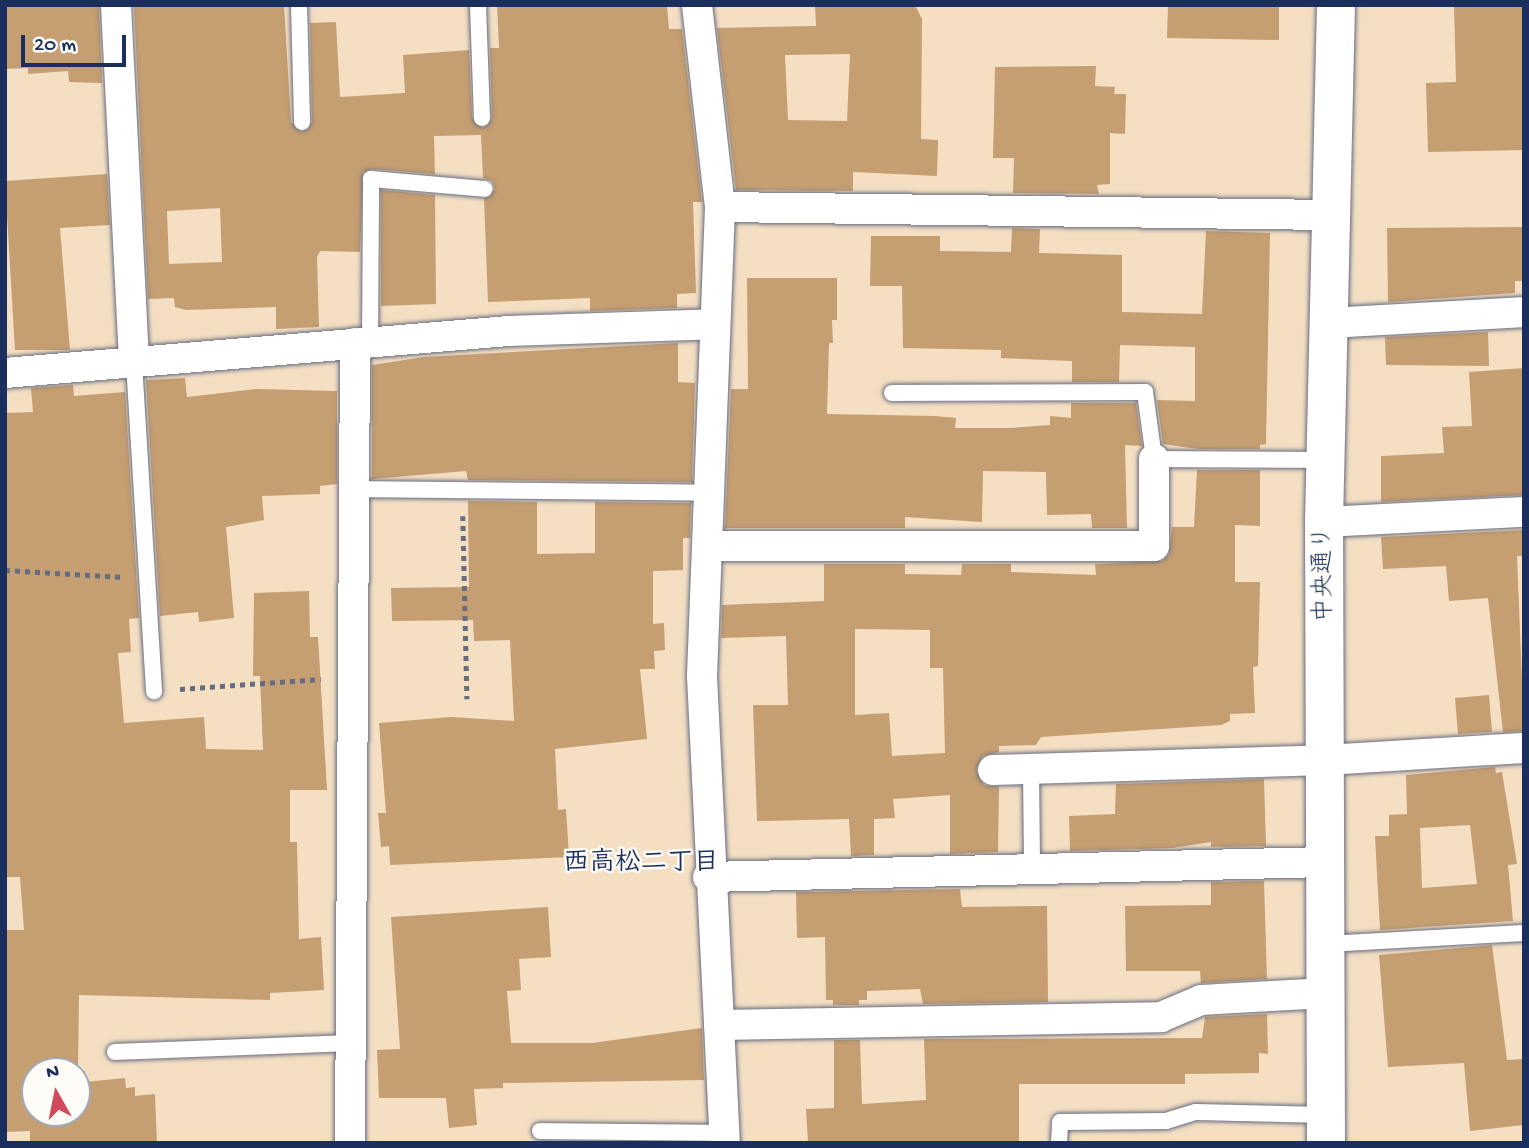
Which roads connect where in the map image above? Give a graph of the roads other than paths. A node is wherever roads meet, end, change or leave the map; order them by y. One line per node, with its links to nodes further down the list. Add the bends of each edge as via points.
1 (116, 5): 15 (street)
2 (299, 5): 7 (lane)
3 (478, 5): 6 (lane)
4 (696, 5): 9 (street)
5 (1336, 5): 10 (highway, 中央通り)
6 (482, 118)
7 (302, 122)
8 (485, 189): 14 (lane, via 371,178)
9 (720, 207): 10 (street); 13 (street)
10 (1332, 215): 12 (highway, 中央通り)
11 (1524, 312): 12 (street)
12 (1330, 323): 19 (highway, 中央通り)
13 (714, 324): 14 (street, via 509,331); 21 (street)
14 (363, 343): 15 (street); 20 (street)
15 (134, 363): 16 (street); 25 (lane)
16 (5, 373)
17 (892, 393): 18 (lane, via 1145,393)
18 (1154, 459): 19 (lane); 24 (street, via 1154,546)
19 (1326, 460): 23 (highway, 中央通り)
20 (356, 489): 21 (lane); 37 (street)
21 (709, 493): 24 (street)
22 (1524, 512): 23 (street)
23 (1324, 522): 27 (highway, 中央通り)
24 (708, 547): 32 (street, via 702,676)
25 (154, 691)
26 (1524, 748): 27 (street)
27 (1326, 760): 28 (street); 30 (highway, 中央通り)
28 (1031, 768): 29 (street); 31 (lane)
29 (993, 770)
30 (1326, 862): 31 (street); 34 (highway, 中央通り)
31 (1032, 870): 32 (street)
32 (708, 877): 36 (street)
33 (1524, 933): 34 (lane)
34 (1326, 944): 35 (highway, 中央通り)
35 (1326, 993): 36 (street, via 1201,1000 1161,1017); 39 (highway, 中央通り)
36 (719, 1025): 41 (street)
37 (351, 1043): 38 (lane); 42 (street)
38 (115, 1052)
39 (1326, 1129): 43 (lane, via 1196,1112 1166,1121 1060,1122)
40 (540, 1131): 41 (lane)
41 (724, 1138)
42 (349, 1143)
43 (1059, 1143)

